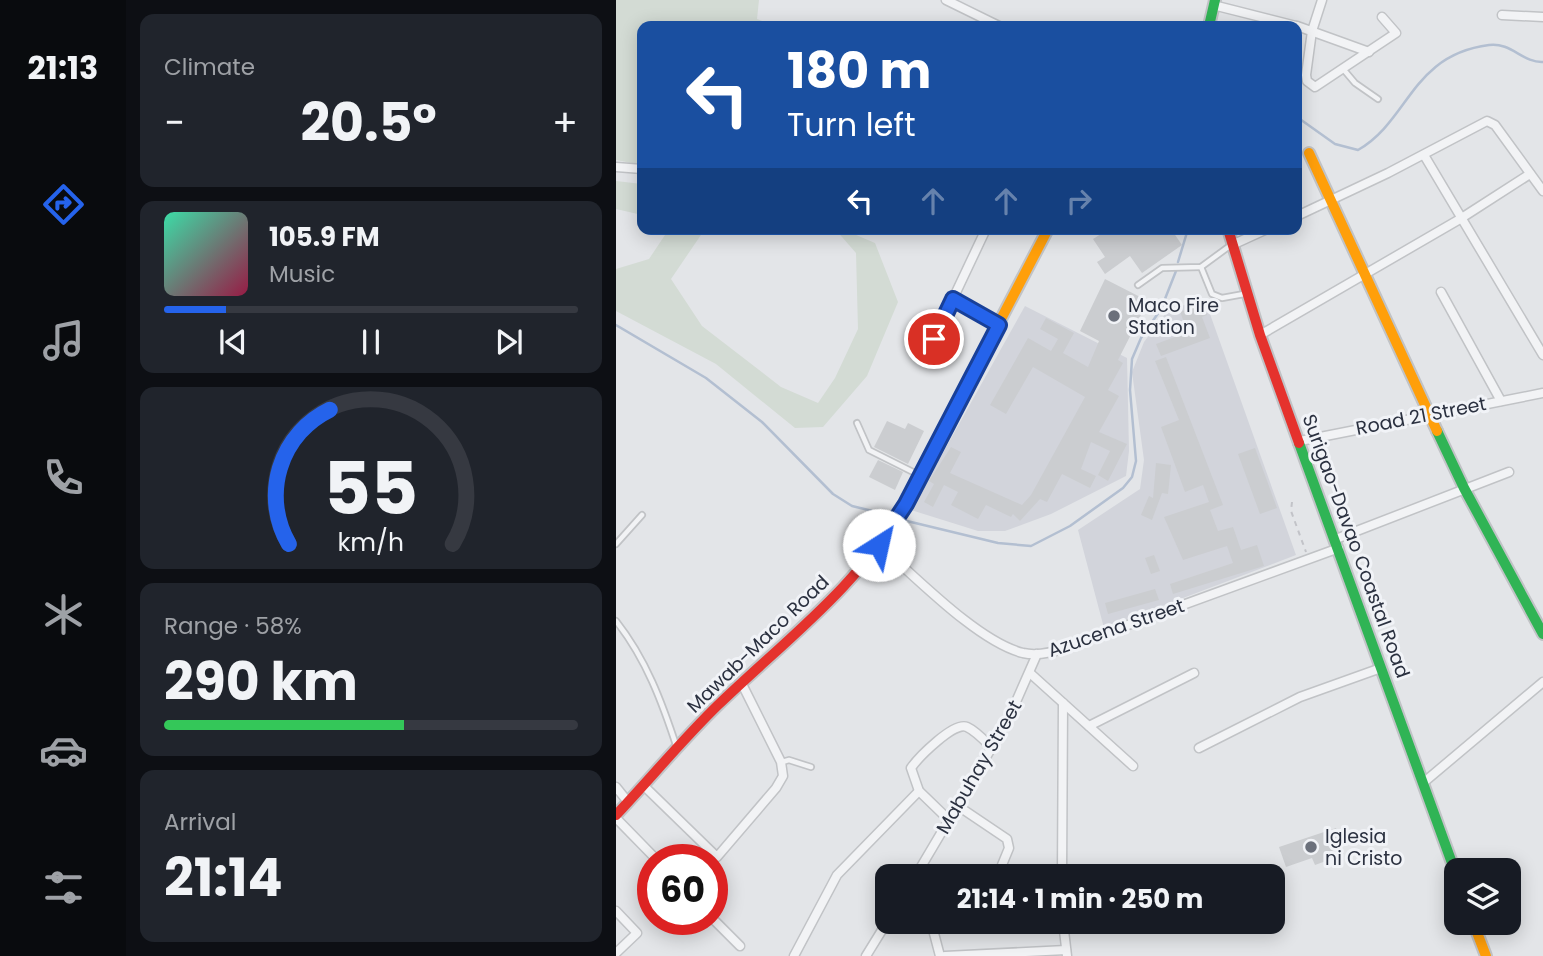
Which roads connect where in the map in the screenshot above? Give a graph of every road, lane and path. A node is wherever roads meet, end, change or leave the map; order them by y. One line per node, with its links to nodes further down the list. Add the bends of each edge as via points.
1 (946, 0): 7 (street)
2 (1322, 0): 11 (street)
3 (1214, 2): 8 (main road); 9 (street)
4 (1502, 15): 6 (street)
5 (1382, 17): 12 (street, via 1396,33)
6 (1543, 17)
7 (989, 21)
8 (1210, 21)
9 (1279, 21)
10 (1302, 28): 11 (street)
11 (1312, 31): 12 (street); 13 (street, via 1307,81 1320,86)
12 (1369, 52): 13 (street)
13 (1344, 70): 14 (lane)
14 (1378, 99)
15 (1310, 153): 21 (main road)
16 (1424, 155): 19 (street, via 1487,121 1495,125); 21 (street); 23 (street)
17 (616, 167): 18 (street)
18 (637, 169)
19 (1530, 174): 20 (street); 23 (street)
20 (1543, 191)
21 (1332, 201): 22 (street); 30 (main road)
22 (1302, 214)
23 (1460, 219): 30 (street); 38 (street)
24 (983, 235): 34 (street)
25 (1045, 235): 35 (main road, Mawab-Maco Road)
26 (1230, 235): 28 (main road, Surigao-Davao Coastal Road)
27 (1254, 235): 28 (street)
28 (1232, 245): 29 (lane); 33 (main road, Surigao-Davao Coastal Road)
29 (1201, 267): 31 (lane, via 1163,268); 33 (lane, via 1208,288 1217,297)
30 (1365, 274): 36 (street); 41 (main road)
31 (1139, 285)
32 (1441, 292): 40 (street)
33 (1246, 294): 36 (main road, Surigao-Davao Coastal Road)
34 (953, 299): 35 (street); 37 (street)
35 (999, 325): 45 (main road, Mawab-Maco Road)
36 (1259, 335): 43 (main road, Surigao-Davao Coastal Road)
37 (934, 339)
38 (1543, 355)
39 (1543, 393): 40 (street, Road 21 Street)
40 (1500, 401): 41 (street, Road 21 Street)
41 (1431, 414): 43 (street, Road 21 Street); 46 (main road)
42 (858, 423): 45 (lane, via 869,450)
43 (1300, 441): 50 (main road, Surigao-Davao Coastal Road)
44 (1509, 472): 46 (street, Azucena Street)
45 (921, 476): 51 (main road, Mawab-Maco Road)
46 (1464, 488): 50 (street, Azucena Street); 54 (main road)
47 (1292, 502): 52 (path, via 1290,511)
48 (642, 515): 49 (lane)
49 (616, 544)
50 (1338, 544): 52 (street, Azucena Street); 56 (main road, Surigao-Davao Coastal Road)
51 (879, 545): 55 (street, Azucena Street, via 994,640); 59 (main road, Mawab-Maco Road, via 830,599)
52 (1308, 559): 55 (street, Azucena Street, via 1065,648)
53 (616, 621): 65 (lane, via 637,649)
54 (1543, 634)
55 (1037, 654): 58 (street, Mabuhay Street)
56 (1381, 668): 64 (street, via 1300,697); 69 (main road, Surigao-Davao Coastal Road)
57 (1194, 673): 62 (street)
58 (1031, 674): 61 (street); 63 (street, Mabuhay Street)
59 (741, 682): 65 (main road, Mawab-Maco Road); 66 (street)
60 (1543, 682): 69 (street)
61 (1063, 703): 62 (street); 81 (street)
62 (1089, 726): 67 (street)
63 (992, 748): 72 (street, via 967,727 955,727 911,768); 74 (street, Mabuhay Street)
64 (1199, 748)
65 (677, 749): 70 (main road, Mawab-Maco Road)
66 (781, 762): 68 (lane); 70 (street, via 783,776 776,789 717,857)
67 (1132, 766)
68 (811, 767)
69 (1423, 783): 78 (main road, Surigao-Davao Coastal Road)
70 (644, 786): 73 (main road, Mawab-Maco Road)
71 (616, 787): 73 (street)
72 (919, 791): 76 (street); 91 (street, via 837,875)
73 (628, 802): 75 (main road, Mawab-Maco Road)
74 (958, 806): 76 (street, Mabuhay Street); 80 (street, via 1007,839 1009,848)
75 (616, 817): 77 (street)
76 (949, 820): 79 (street, Mabuhay Street)
77 (642, 844)
78 (1450, 858)
79 (923, 864)
80 (1002, 864)
81 (1062, 864)
82 (616, 911): 90 (street, via 637,933)
83 (728, 934): 88 (street)
84 (880, 934): 92 (street)
85 (935, 934): 93 (street)
86 (1064, 934): 89 (street)
87 (1479, 935): 94 (main road)
88 (740, 946)
89 (1066, 953): 93 (street)
90 (616, 954)
91 (794, 956)
92 (866, 956)
93 (942, 956)
94 (1486, 956)

